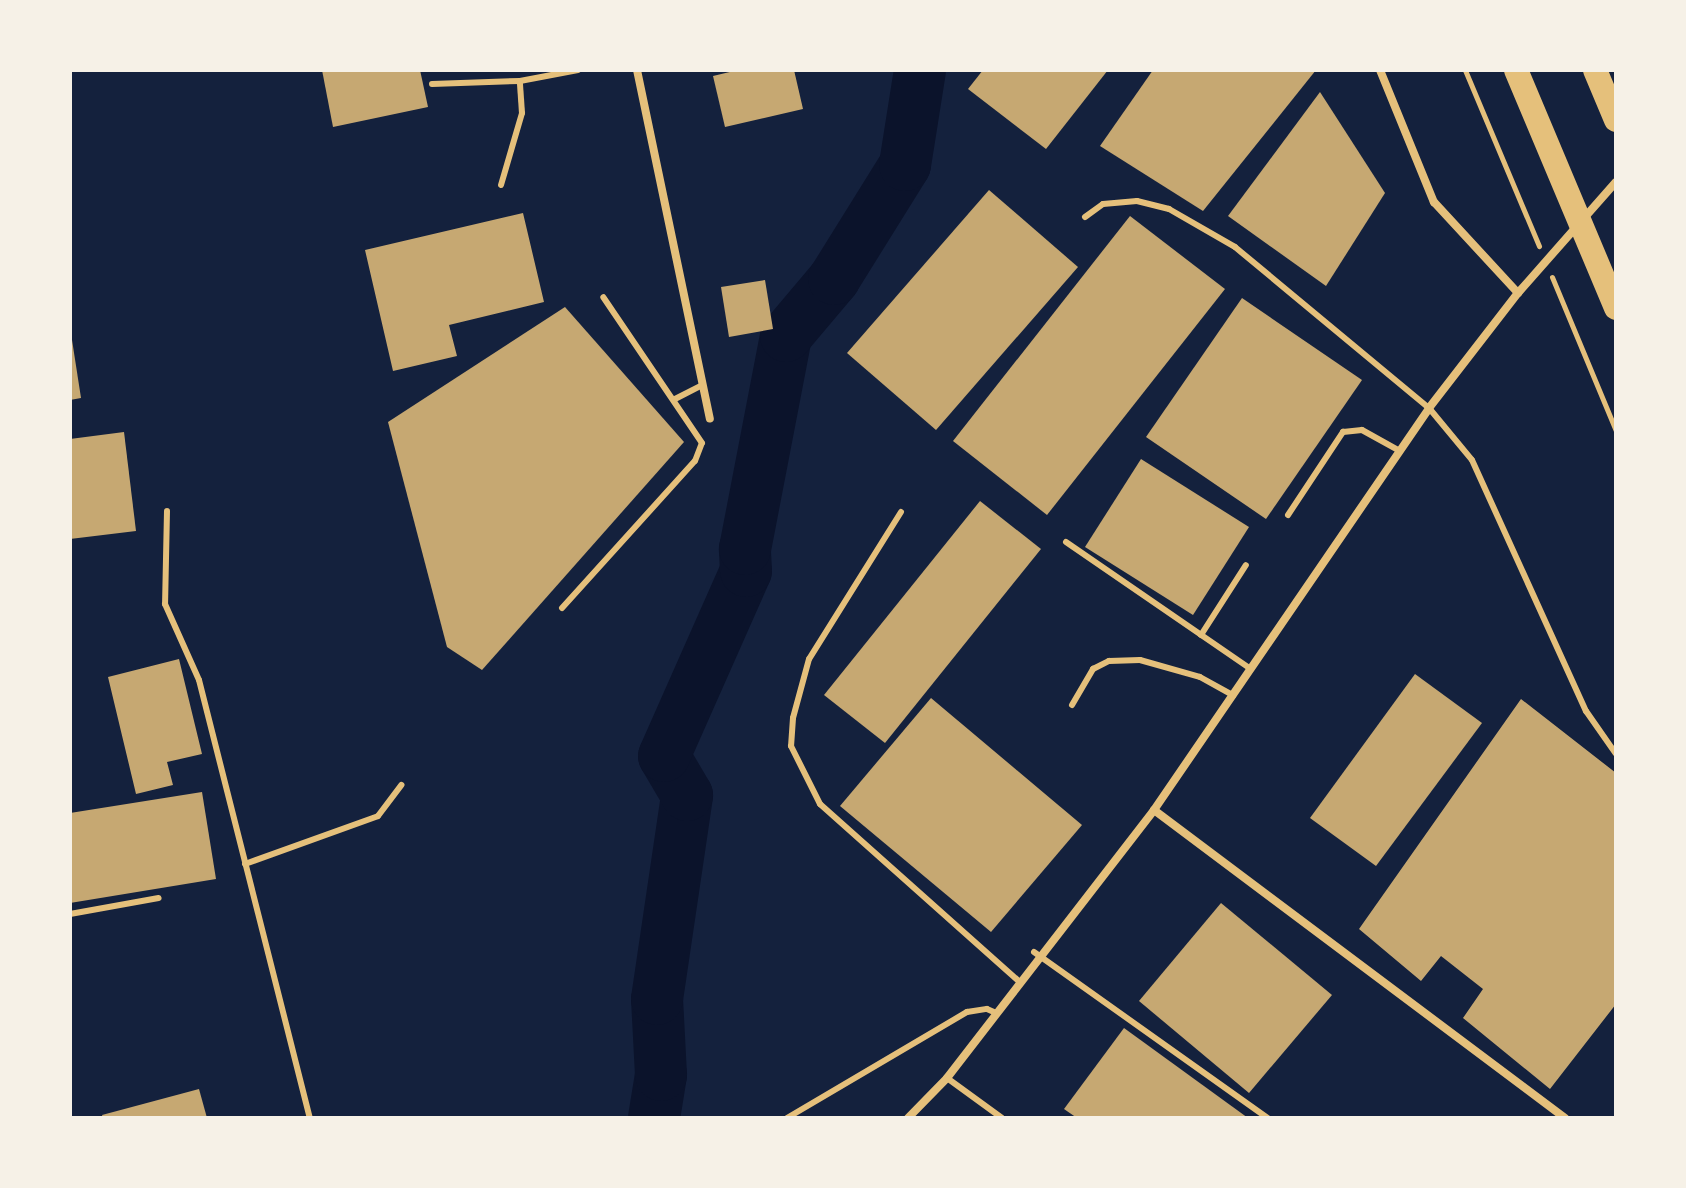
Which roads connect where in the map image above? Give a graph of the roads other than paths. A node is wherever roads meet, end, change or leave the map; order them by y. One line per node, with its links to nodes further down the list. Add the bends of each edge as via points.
1 (578, 70): 6 (lane)
2 (637, 70): 15 (street)
3 (1380, 70): 12 (street, via 1434,202)
4 (1516, 70): 14 (highway)
5 (1595, 70): 8 (highway)
6 (520, 81): 7 (lane); 10 (lane, via 522,113)
7 (432, 84)
8 (1616, 120)
9 (1616, 182): 12 (street)
10 (501, 185)
11 (1085, 217): 17 (lane, via 1103,204 1137,201 1169,209 1235,247)
12 (1518, 293): 17 (street)
13 (603, 297): 16 (lane)
14 (1616, 308)
15 (703, 385): 16 (lane); 18 (street)
16 (675, 399): 25 (lane, via 702,443 700,453)
17 (1429, 408): 19 (street); 30 (lane, via 1472,460 1586,711)
18 (710, 418)
19 (1400, 451): 22 (lane, via 1362,430 1343,432); 27 (street)
20 (167, 511): 33 (lane, via 165,604 199,680)
21 (901, 512): 37 (lane, via 809,659 791,746 820,804)
22 (1288, 515)
23 (1066, 542): 26 (lane)
24 (1246, 565): 26 (lane)
25 (562, 608)
26 (1201, 635): 27 (lane)
27 (1251, 669): 28 (street)
28 (1233, 695): 29 (lane, via 1200,677 1140,660 1109,661 1093,669); 32 (street)
29 (1072, 705)
30 (1616, 754)
31 (401, 785): 33 (lane, via 378,816)
32 (1154, 810): 36 (street); 45 (street)
33 (245, 864): 40 (lane)
34 (159, 898): 35 (lane)
35 (70, 914)
36 (1037, 954): 37 (street); 44 (lane)
37 (1020, 982): 38 (street)
38 (996, 1013): 39 (street); 41 (lane, via 967,1012)
39 (947, 1078): 42 (street); 43 (lane)
40 (310, 1118)
41 (787, 1118)
42 (908, 1118)
43 (1002, 1118)
44 (1268, 1118)
45 (1565, 1118)

